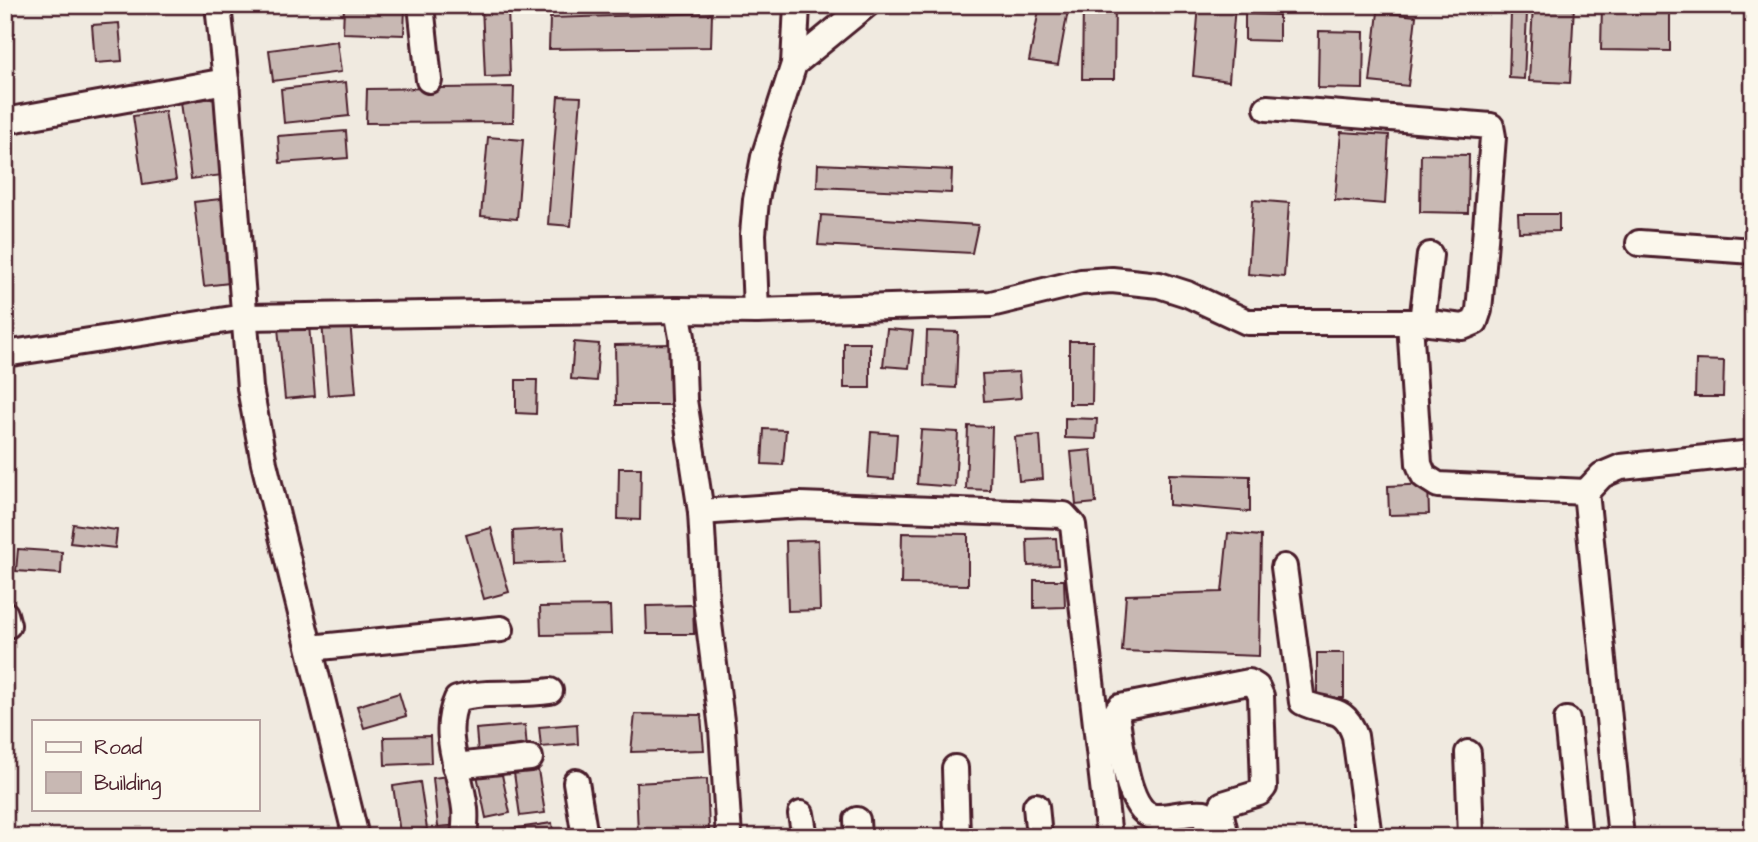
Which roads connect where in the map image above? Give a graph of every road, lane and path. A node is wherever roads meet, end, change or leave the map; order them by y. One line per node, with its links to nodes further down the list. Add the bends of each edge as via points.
1 (218, 5): 7 (street)
2 (421, 5): 6 (street)
3 (797, 5): 5 (street)
4 (866, 5): 5 (street)
5 (794, 64): 14 (street, via 764,157 756,200)
6 (429, 80)
7 (226, 81): 9 (street); 15 (street)
8 (1267, 108): 16 (street, via 1492,127 1477,318 1463,327)
9 (5, 121)
10 (1639, 243): 11 (street)
11 (1753, 251)
12 (1430, 255): 16 (street)
13 (677, 310): 14 (street); 15 (street); 20 (street, via 684,400)
14 (755, 311): 16 (street, via 991,304 1081,282 1112,280 1187,293 1247,322)
15 (245, 317): 17 (street); 23 (street, via 250,388 264,463)
16 (1416, 322): 19 (street, via 1419,464 1424,476 1438,485)
17 (5, 354)
18 (1753, 453): 19 (street, via 1621,467 1602,475)
19 (1586, 492): 44 (street)
20 (701, 512): 35 (street); 38 (street, via 800,505 1064,515 1073,525)
21 (1284, 567): 41 (street, via 1302,702 1341,713 1350,722)
22 (501, 629): 23 (street)
23 (310, 648): 32 (street)
24 (550, 691): 28 (street, via 471,694 457,699 450,725)
25 (1567, 720): 43 (street)
26 (1468, 752): 42 (street)
27 (530, 758): 28 (street)
28 (455, 766): 33 (street, via 465,809)
29 (956, 768): 36 (street)
30 (576, 782): 34 (street)
31 (1036, 806): 37 (street)
32 (356, 837)
33 (464, 837)
34 (585, 837)
35 (729, 837)
36 (957, 837)
37 (1039, 837)
38 (1109, 837)
39 (1211, 837): 40 (street, via 1204,813 1154,817 1138,807 1117,720 1120,707 1249,682 1256,687 1261,696 1264,787 1259,793 1223,804 1220,810)
40 (1226, 837)
41 (1369, 837)
42 (1471, 837)
43 (1579, 837)
44 (1621, 837)

